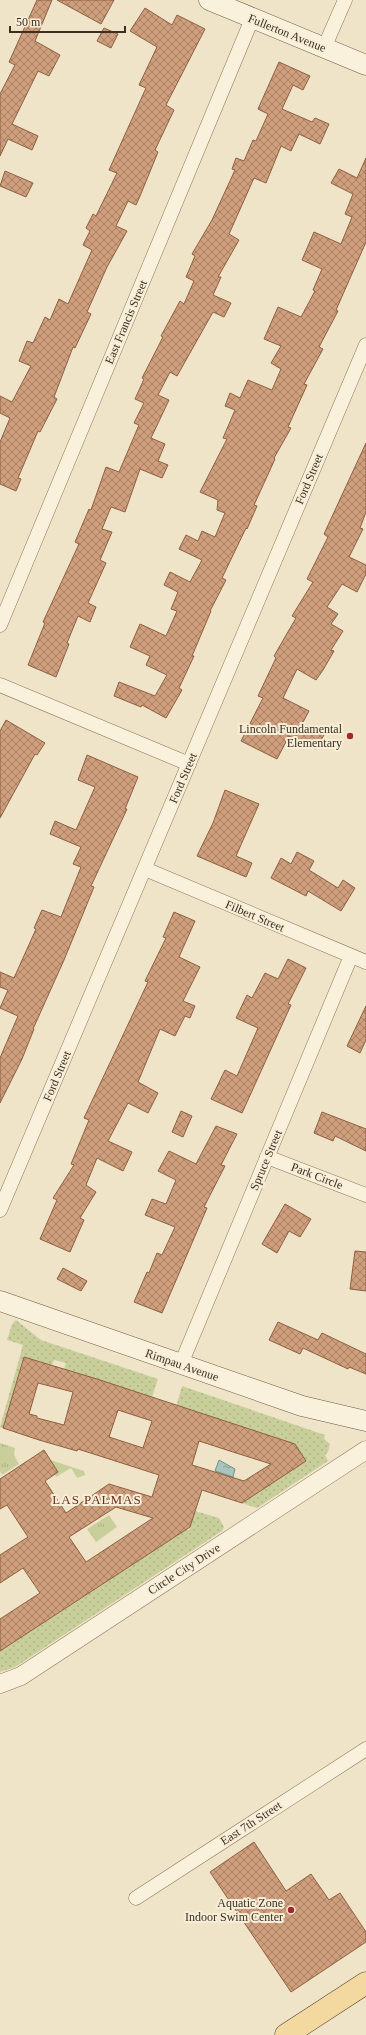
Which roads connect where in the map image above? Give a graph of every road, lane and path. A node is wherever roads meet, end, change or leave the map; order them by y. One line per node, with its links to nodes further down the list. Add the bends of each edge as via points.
1 (209, 0): 3 (main road, Fullerton Avenue)
2 (345, 0): 4 (street)
3 (252, 19): 4 (main road, Fullerton Avenue); 7 (street, East Francis Street)
4 (324, 48): 5 (main road, Fullerton Avenue)
5 (366, 65)
6 (366, 345): 9 (street, Ford Street)
7 (0, 625)
8 (0, 685): 9 (street)
9 (189, 764): 10 (street, Ford Street)
10 (145, 869): 11 (street, Filbert Street); 15 (street, Ford Street)
11 (351, 956): 12 (street, Filbert Street); 13 (street, Spruce Street)
12 (366, 962)
13 (267, 1157): 14 (street, Park Circle); 17 (street, Spruce Street)
14 (366, 1195)
15 (0, 1210)
16 (0, 1301): 17 (main road, Rimpau Avenue)
17 (180, 1364): 18 (main road, Rimpau Avenue, via 302,1406)
18 (366, 1421)
19 (366, 1450): 20 (street, Circle City Drive, via 28,1671)
20 (0, 1684)
21 (366, 1749): 22 (street, East 7th Street)
22 (136, 1898)
23 (366, 1983): 24 (main road)
24 (286, 2035)

